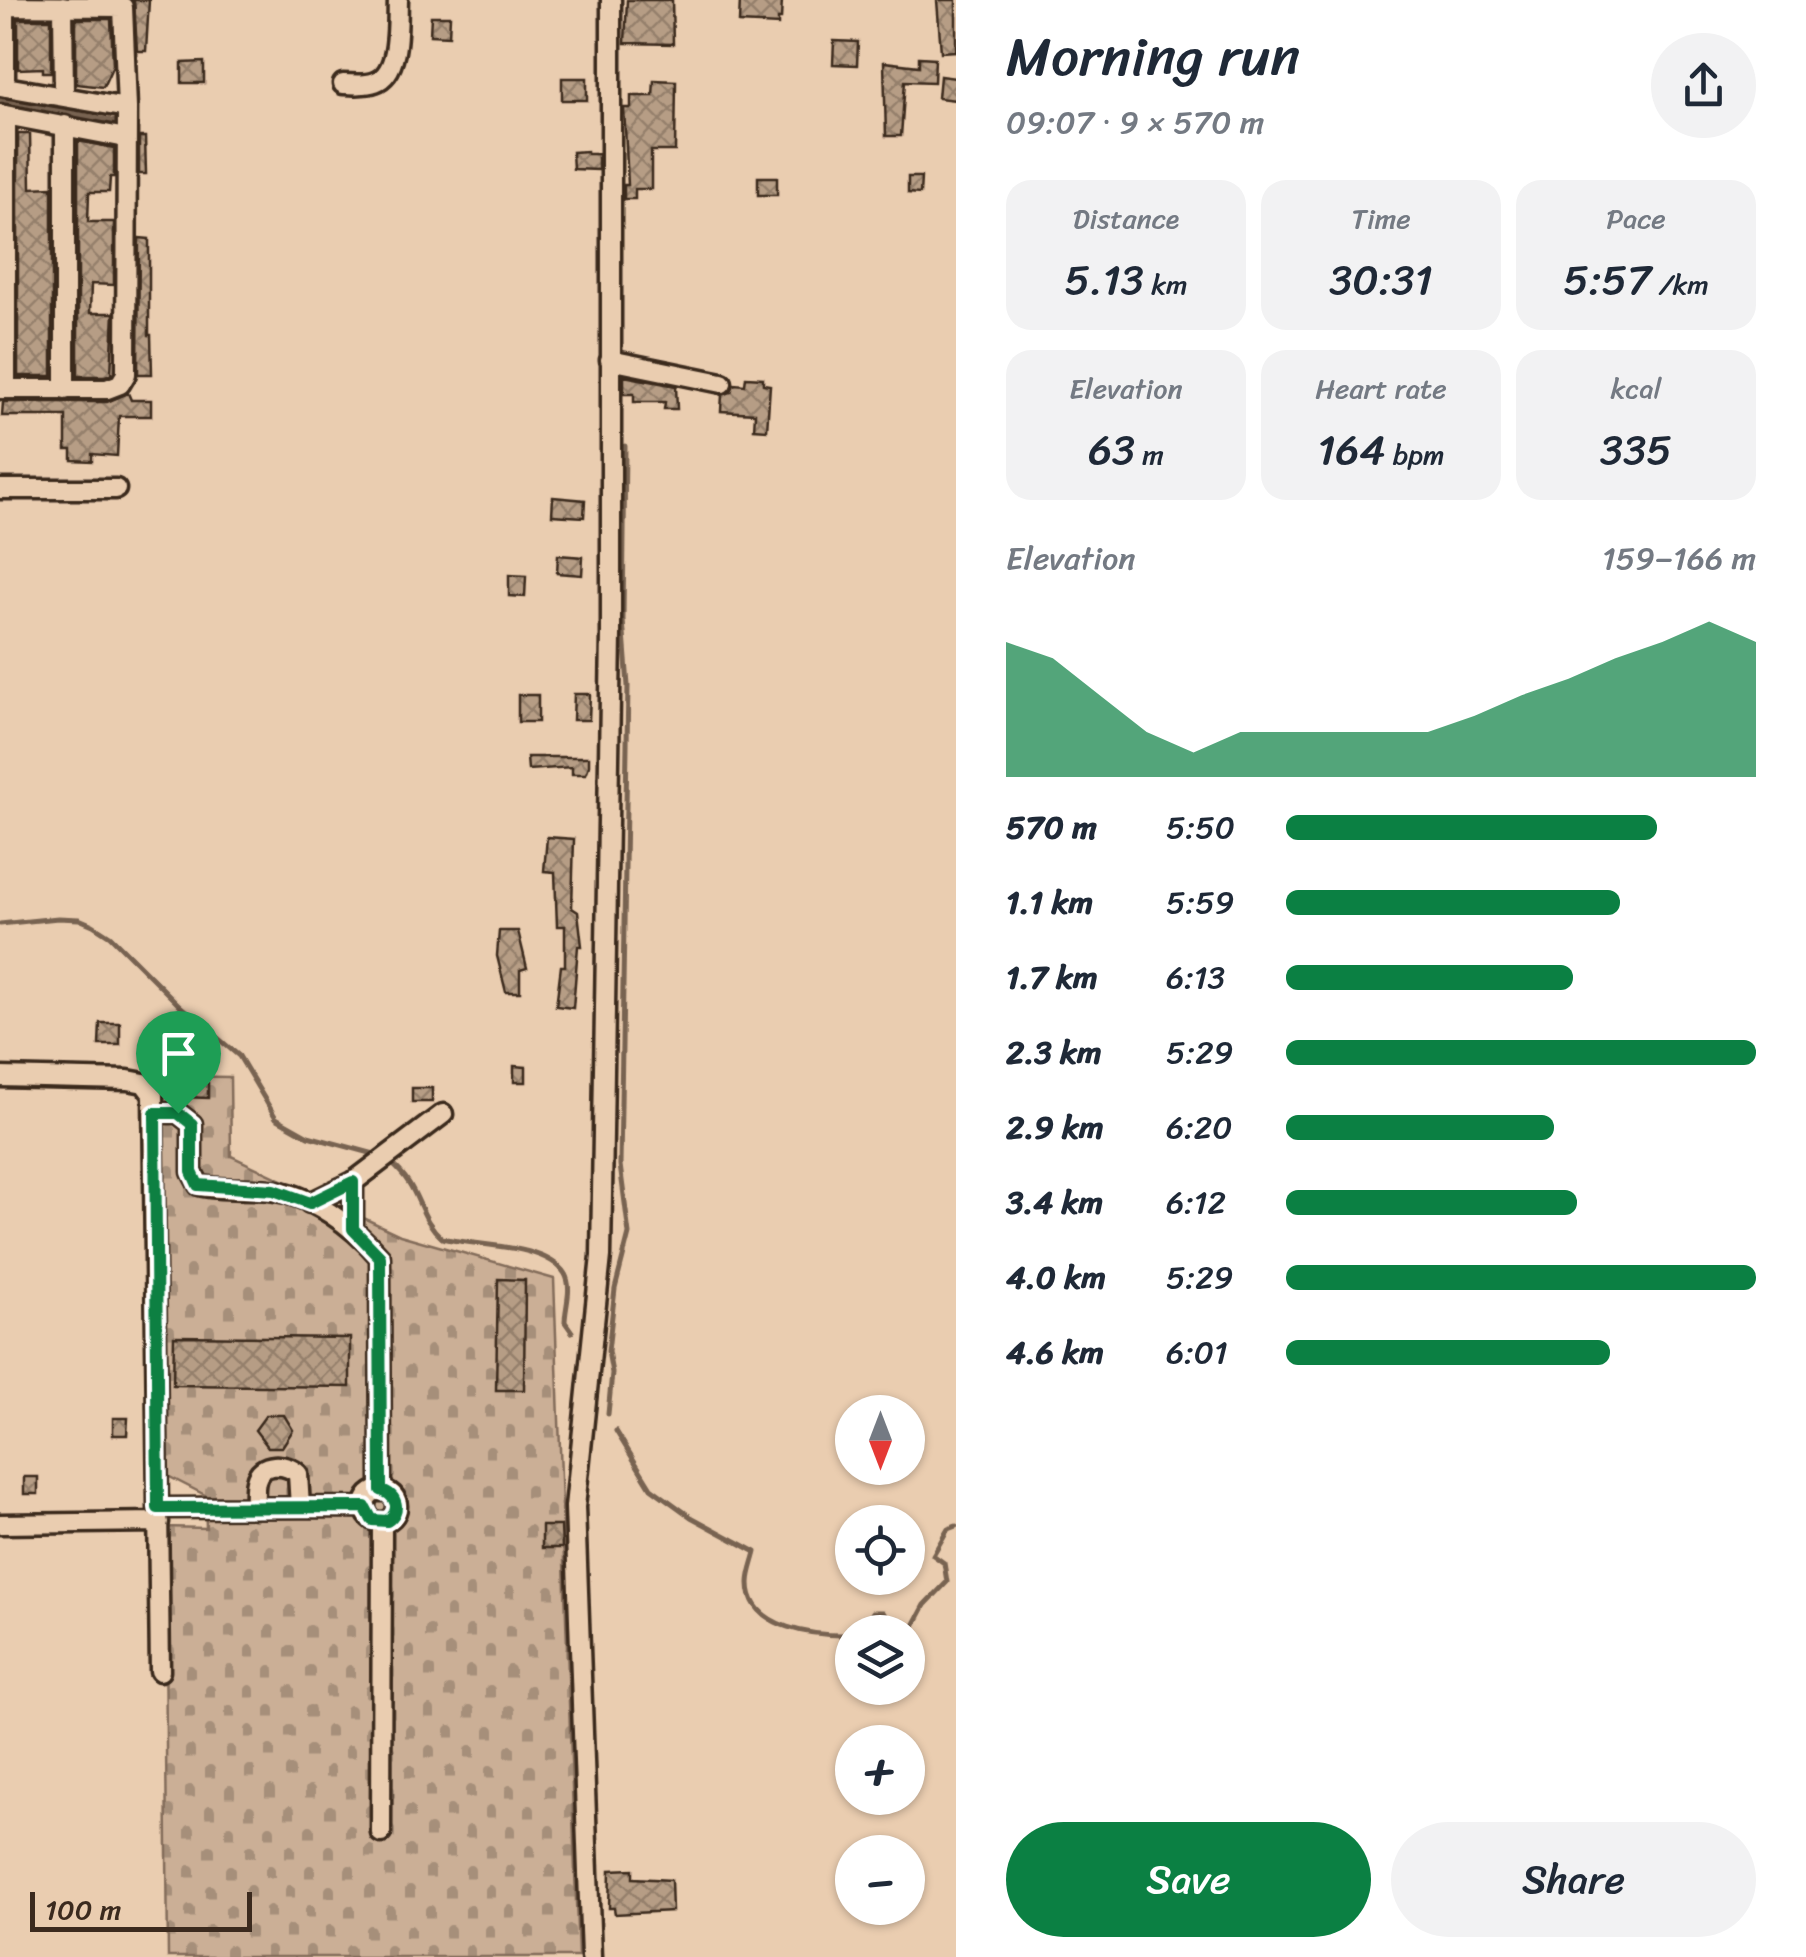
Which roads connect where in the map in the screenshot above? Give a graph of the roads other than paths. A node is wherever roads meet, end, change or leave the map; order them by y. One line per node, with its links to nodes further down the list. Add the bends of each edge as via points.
1 (398, 0): 6 (street, via 387,73 373,83)
2 (611, 0): 13 (street)
3 (127, 4): 5 (street); 9 (street)
4 (3, 6): 5 (street); 7 (street)
5 (63, 6): 8 (street)
6 (342, 84)
7 (3, 87): 8 (street)
8 (64, 95): 9 (street)
9 (127, 108): 12 (street)
10 (3, 114): 11 (street); 15 (street)
11 (65, 125): 12 (street); 16 (street)
12 (126, 138): 16 (street, via 126,374 107,389)
13 (610, 360): 14 (street); 34 (street, via 601,1256 575,1519)
14 (722, 382)
15 (3, 390): 16 (street)
16 (64, 390)
17 (0, 489): 18 (street)
18 (116, 489)
19 (0, 1078): 20 (street, via 137,1081 150,1088)
20 (155, 1113): 23 (street, via 178,1113 192,1124 198,1185 274,1190); 29 (street)
21 (443, 1114): 22 (street)
22 (353, 1182): 23 (street); 24 (street)
23 (310, 1203): 24 (street)
24 (353, 1229): 25 (street, via 380,1257)
25 (381, 1490): 27 (street); 30 (street, via 396,1504 392,1518)
26 (300, 1507): 27 (street); 28 (street); 28 (street, via 298,1474 274,1466 256,1480)
27 (365, 1507): 30 (street)
28 (255, 1508): 29 (street)
29 (158, 1515): 31 (street); 32 (street)
30 (382, 1522): 33 (street)
31 (0, 1524)
32 (160, 1671)
33 (381, 1833)
34 (591, 1957)

